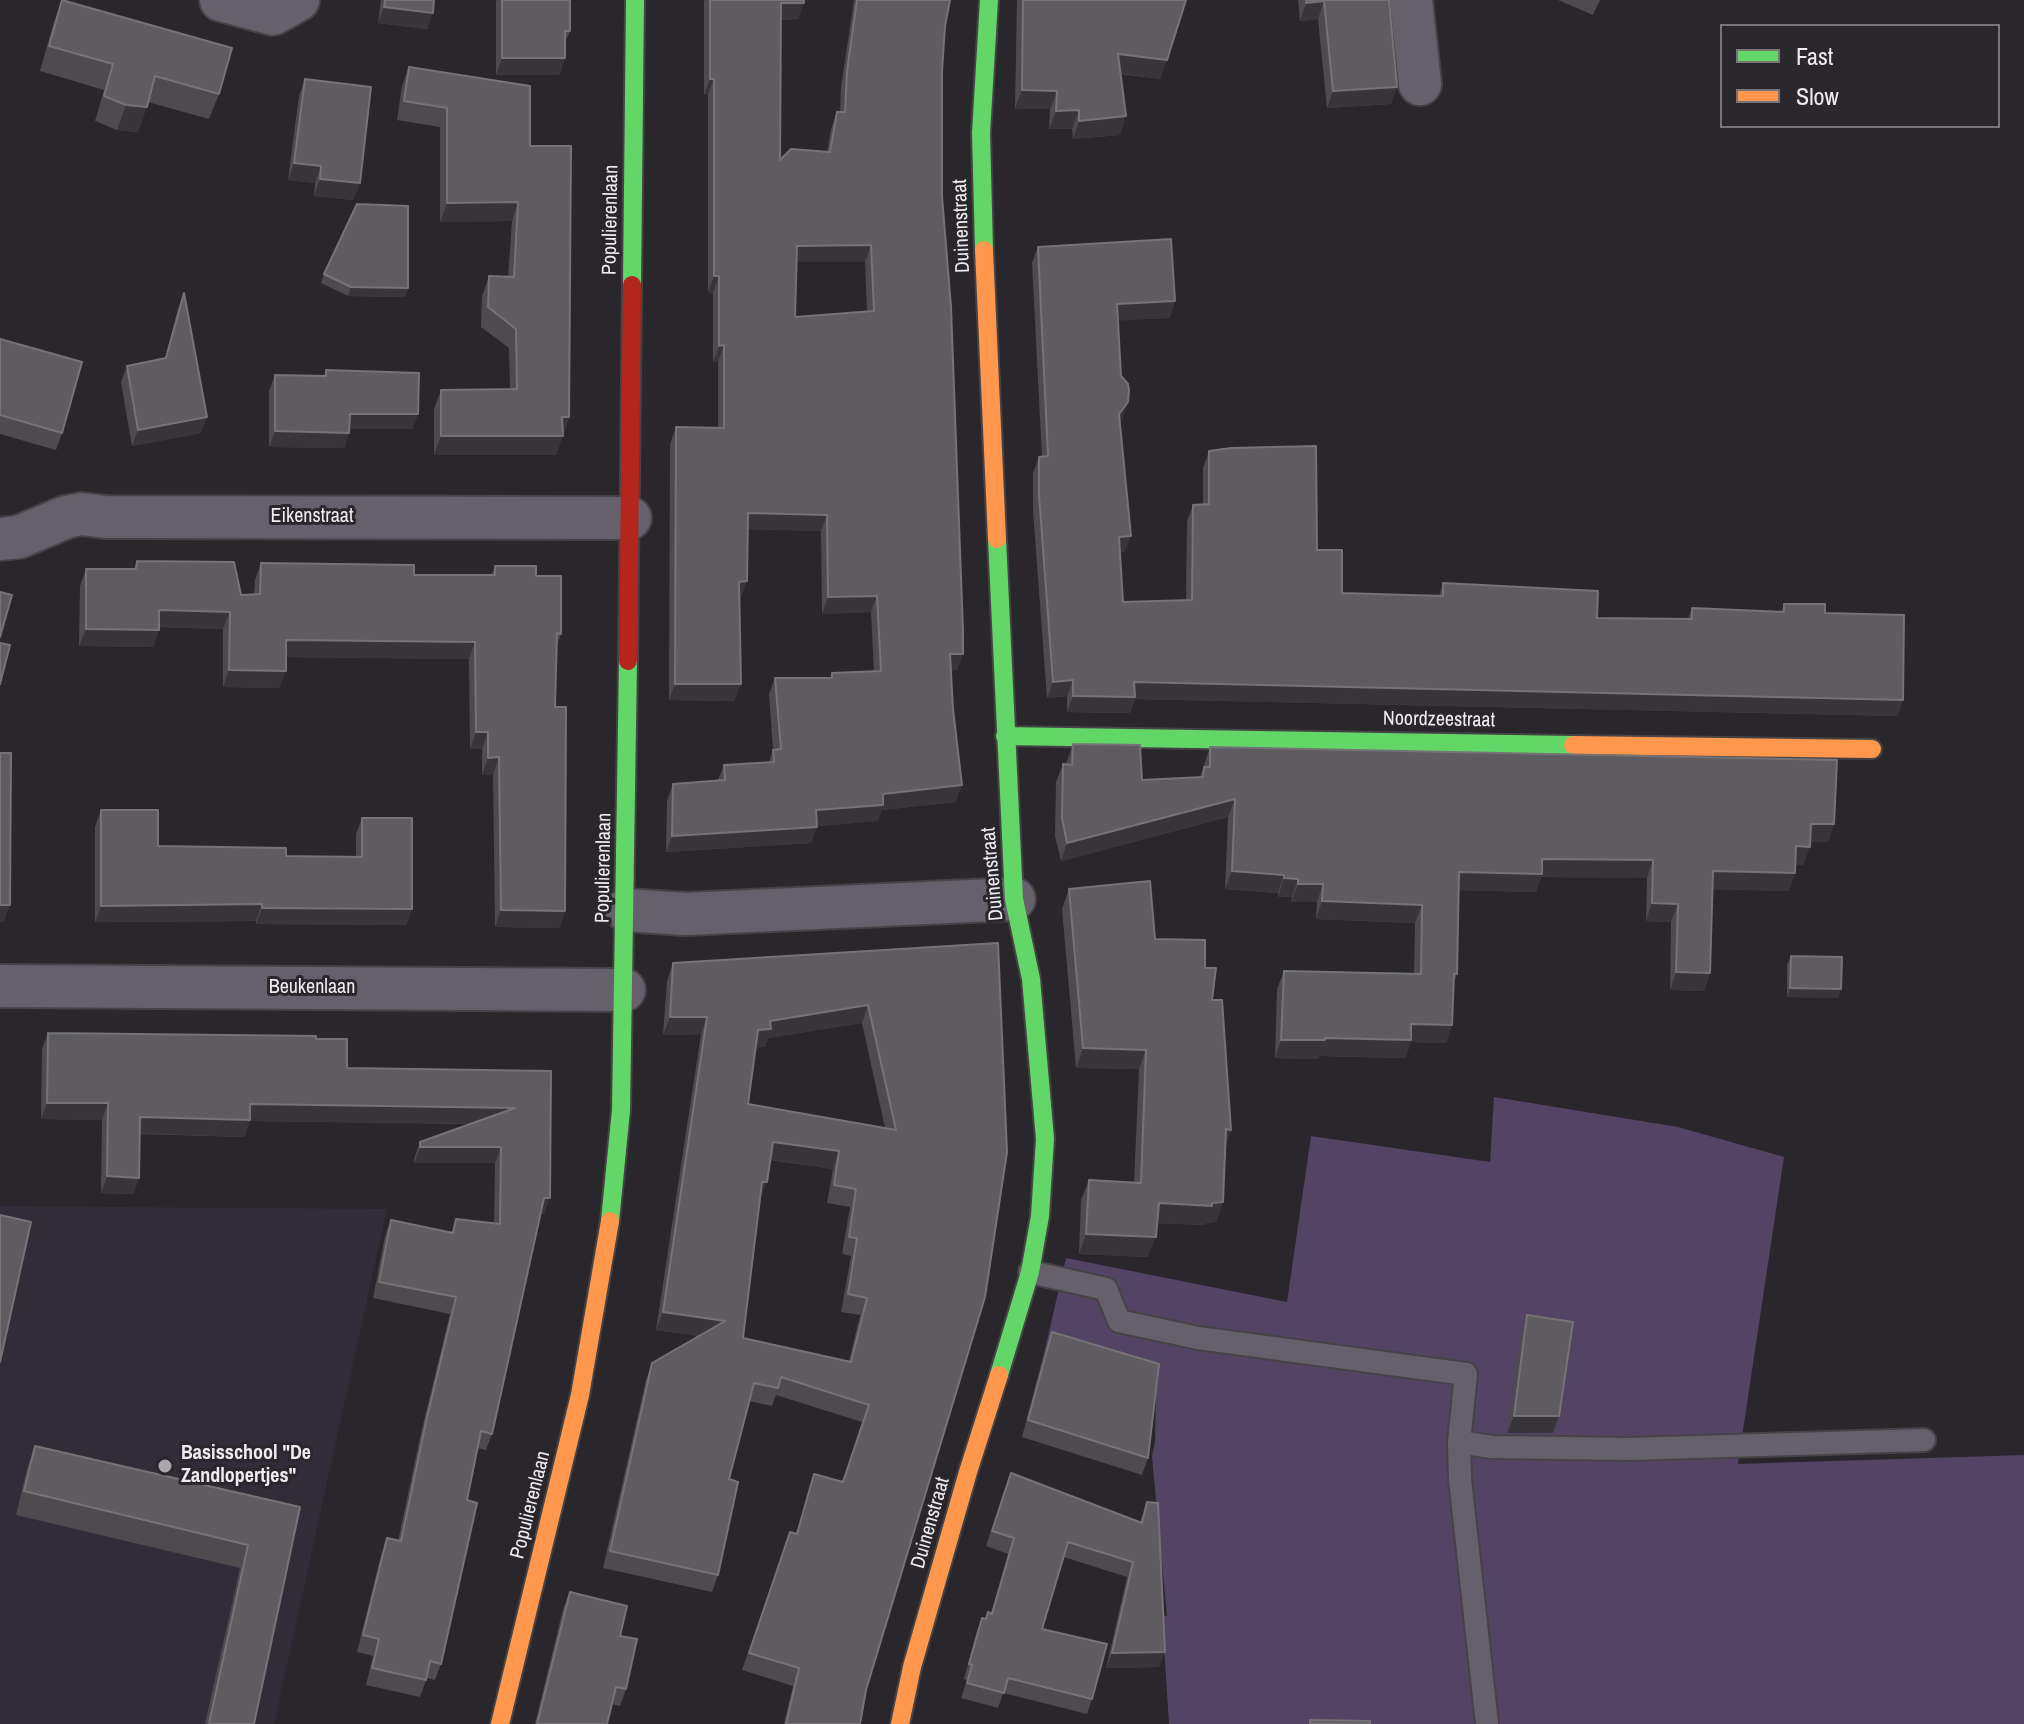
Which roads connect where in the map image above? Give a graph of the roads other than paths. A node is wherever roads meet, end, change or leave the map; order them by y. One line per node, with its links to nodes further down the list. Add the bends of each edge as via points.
1 (221, 0): 2 (street, via 273,14)
2 (298, 0)
3 (635, 0): 7 (street, Populierenlaan)
4 (989, 0): 9 (street, Duinenstraat, via 982,180)
5 (1411, 0): 6 (street)
6 (1420, 84)
7 (630, 518): 8 (street, Eikenstraat, via 81,514); 12 (street, Populierenlaan)
8 (0, 539)
9 (1005, 736): 10 (street, Noordzeestraat); 11 (street, Duinenstraat)
10 (1872, 749)
11 (1014, 899): 12 (street, via 685,914); 15 (street, Duinenstraat, via 1031,979 1045,1139)
12 (626, 910): 14 (street, Populierenlaan)
13 (0, 986): 14 (street, Beukenlaan)
14 (624, 990): 18 (street, Populierenlaan, via 611,1218 580,1395)
15 (1030, 1272): 17 (lane, via 1106,1289 1119,1321 1198,1338 1466,1374); 19 (street, Duinenstraat, via 964,1486)
16 (1924, 1440): 17 (lane, via 1630,1449)
17 (1459, 1442): 20 (lane)
18 (500, 1724)
19 (900, 1724)
20 (1487, 1724)

